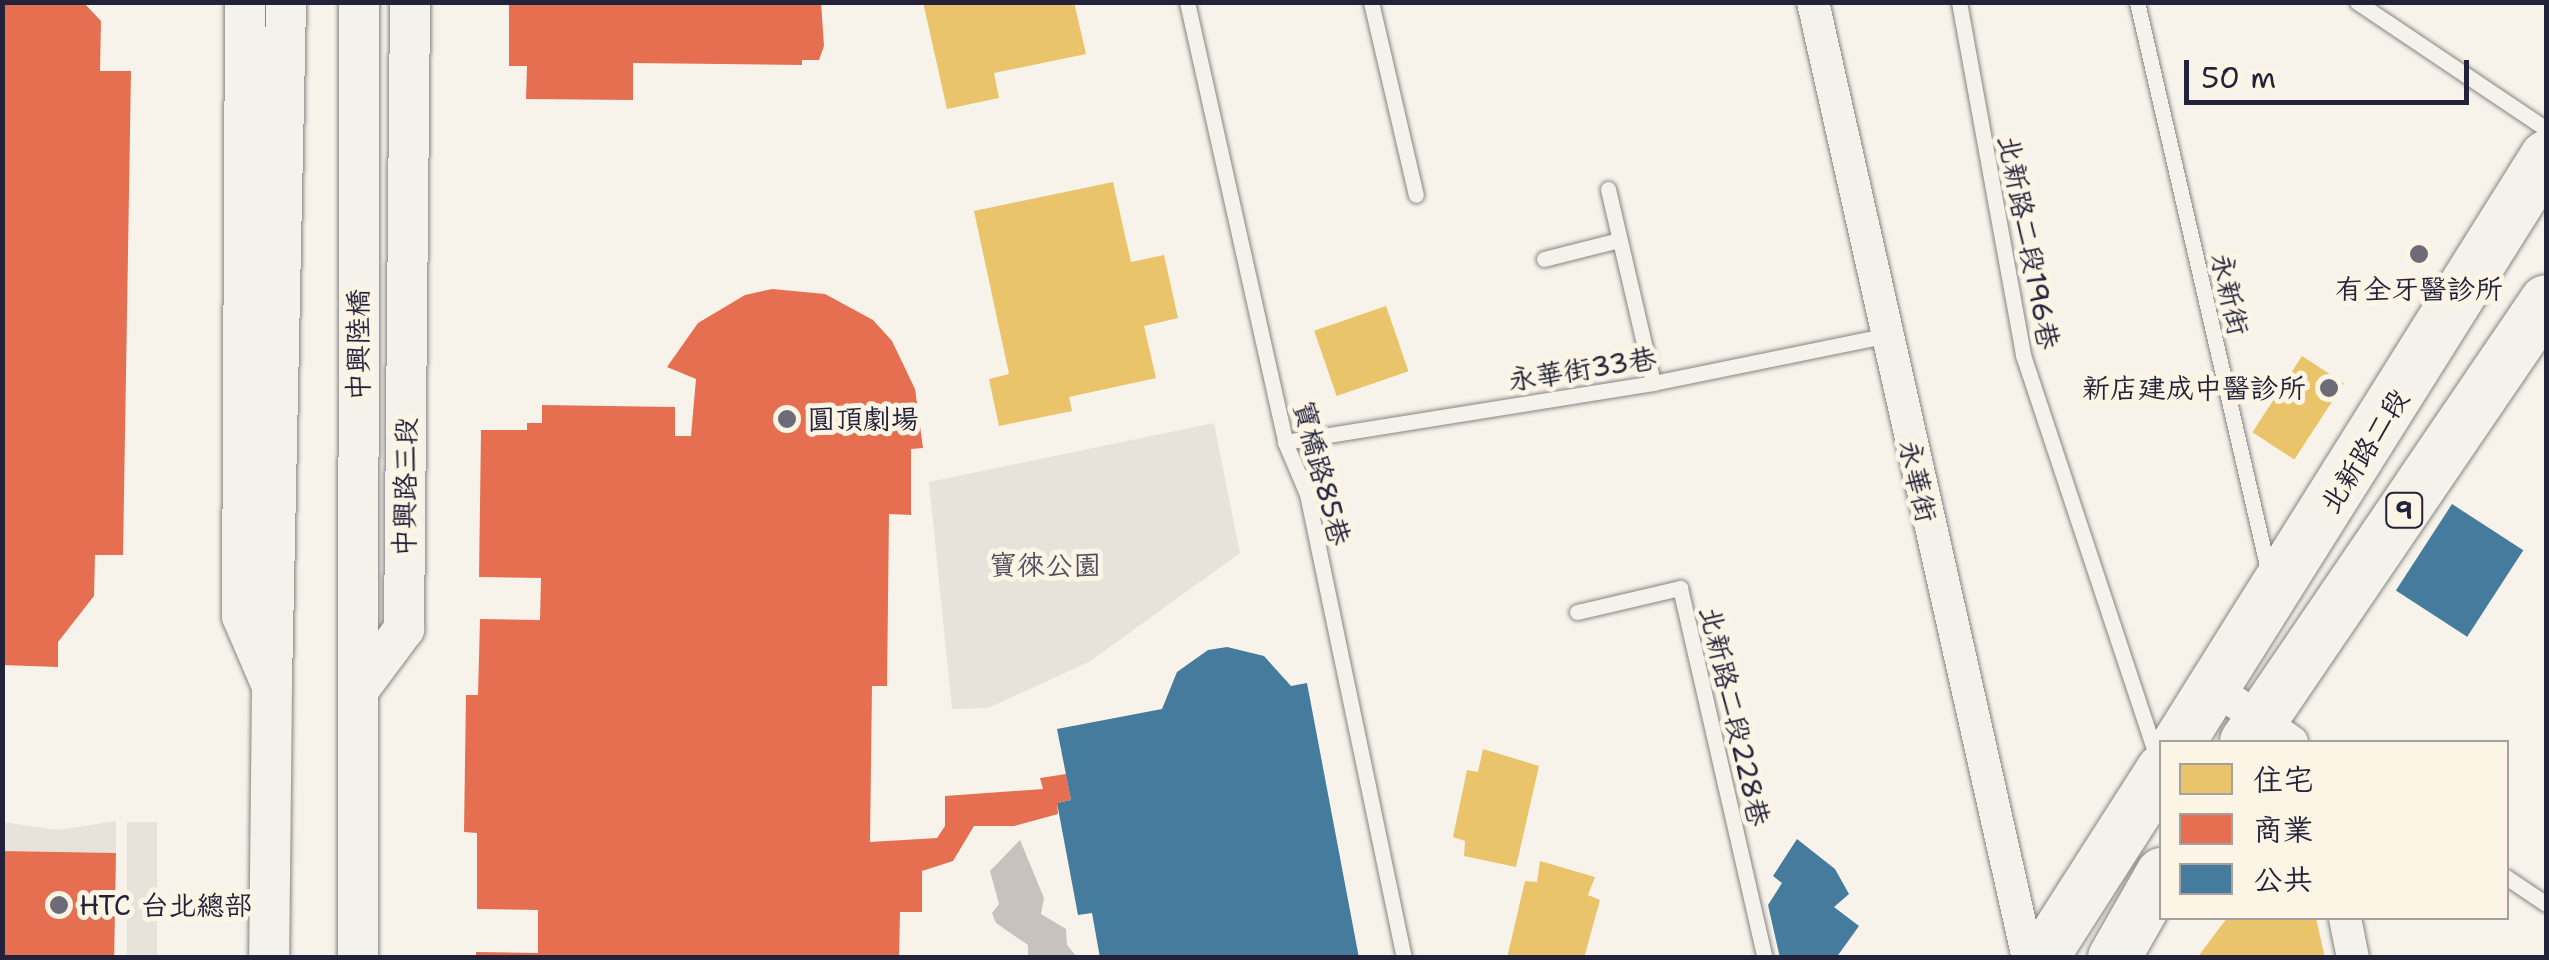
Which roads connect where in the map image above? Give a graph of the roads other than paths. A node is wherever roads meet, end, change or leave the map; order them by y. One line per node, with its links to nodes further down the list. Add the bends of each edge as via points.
1 (245, 2): 23 (street, via 242,616)
2 (286, 2): 23 (street, via 279,614)
3 (359, 2): 25 (street, 中興陸橋)
4 (410, 2): 25 (street, 中興路三段, via 404,629)
5 (1187, 2): 20 (lane, 寶橋路85巷)
6 (1371, 2): 14 (lane)
7 (1813, 2): 18 (street, 永華街)
8 (1959, 2): 28 (lane, 北新路二段196巷, via 2023,355)
9 (2137, 2): 21 (lane, 永新街)
10 (2357, 2): 11 (lane)
11 (2546, 129)
12 (2546, 158): 21 (main road, 北新路二段 / 9)
13 (1608, 189): 15 (lane)
14 (1416, 196)
15 (1620, 240): 16 (lane); 19 (lane)
16 (1544, 259)
17 (2546, 301): 26 (main road, 9)
18 (1884, 336): 19 (lane, 永華街33巷); 38 (street, 永華街)
19 (1653, 383): 20 (lane, 永華街33巷)
20 (1285, 442): 36 (lane, 寶橋路85巷, via 1307,494)
21 (2274, 597): 24 (main road, 北新路二段 / 9)
22 (1577, 612): 37 (lane, 北新路二段228巷, via 1680,588)
23 (272, 686): 34 (street)
24 (2213, 687): 26 (street); 27 (main road, 北新路二段 / 9)
25 (360, 688): 35 (street)
26 (2266, 735)
27 (2179, 740)
28 (2159, 764)
29 (2159, 773): 39 (main road)
30 (2159, 879): 40 (main road)
31 (2509, 880): 32 (lane)
32 (2546, 904)
33 (2344, 920): 41 (street)
34 (269, 958)
35 (358, 958)
36 (1404, 958)
37 (1765, 958)
38 (2028, 958)
39 (2042, 958)
40 (2114, 958)
41 (2352, 958)

